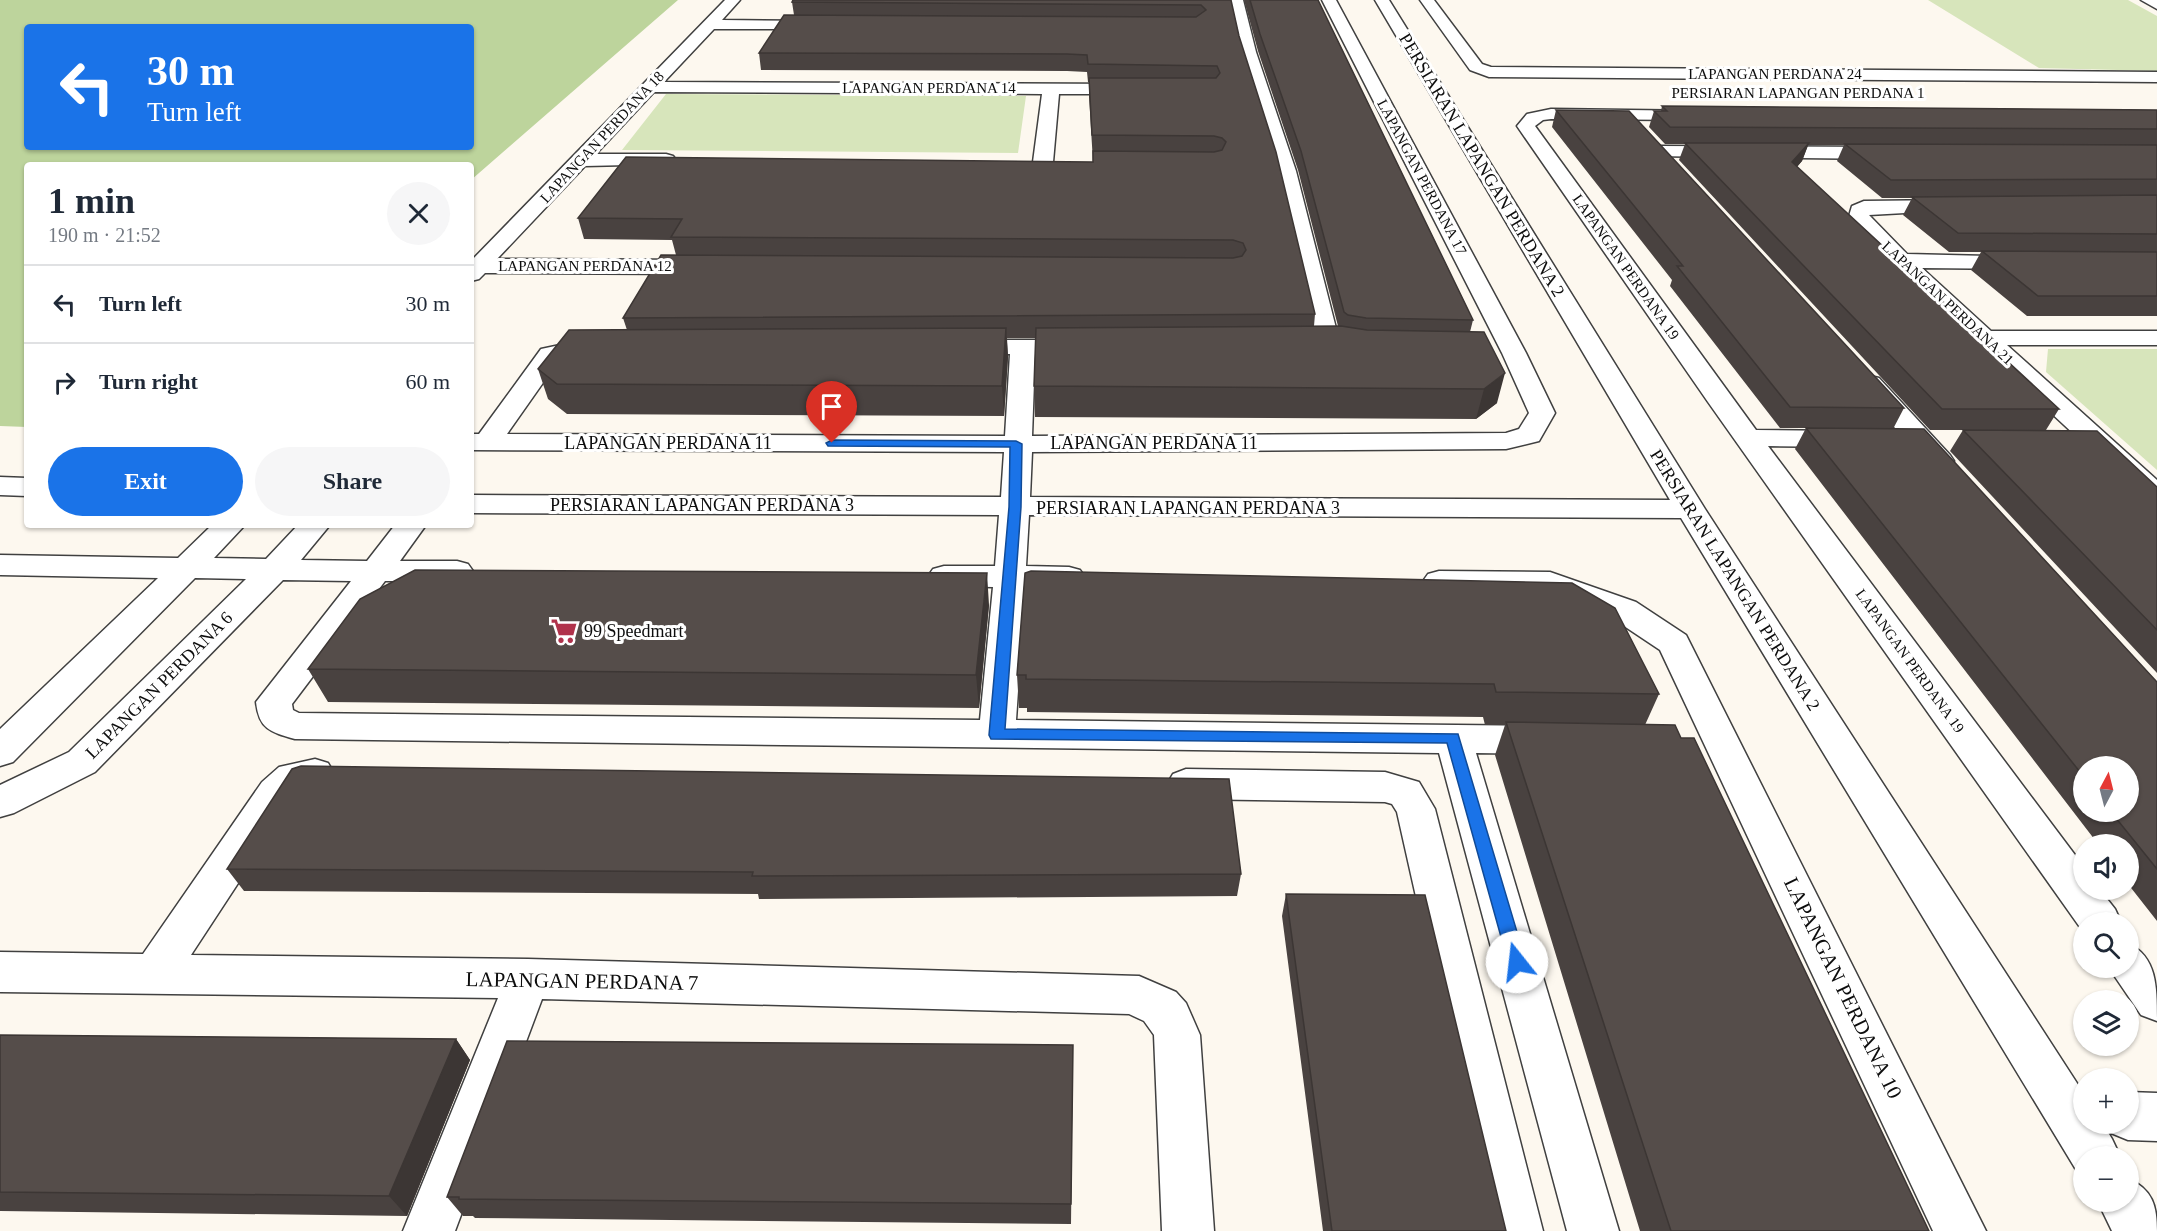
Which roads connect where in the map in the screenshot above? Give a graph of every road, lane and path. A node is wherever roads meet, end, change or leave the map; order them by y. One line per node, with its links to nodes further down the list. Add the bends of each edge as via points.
1 (733, 0): 8 (street, LAPANGAN PERDANA 18)
2 (1236, 0): 34 (street, via 1248,52 1286,171 1327,339)
3 (1329, 0): 40 (street, LAPANGAN PERDANA 17)
4 (2148, 0): 7 (street)
5 (1387, 2): 14 (street, PERSIARAN LAPANGAN PERDANA 2)
6 (1425, 2): 10 (street, LAPANGAN PERDANA 24, via 1476,67 1489,72)
7 (2157, 5)
8 (710, 24): 9 (street); 11 (street, LAPANGAN PERDANA 18)
9 (838, 25)
10 (2157, 77)
11 (648, 87): 12 (street, LAPANGAN PERDANA 14); 20 (street, LAPANGAN PERDANA 18)
12 (1051, 89): 13 (street, LAPANGAN PERDANA 14); 23 (street)
13 (1153, 90)
14 (1438, 91): 15 (street); 55 (street, PERSIARAN LAPANGAN PERDANA 2)
15 (1462, 91)
16 (1624, 114): 17 (street, LAPANGAN PERDANA 19); 18 (street); 42 (street, LAPANGAN PERDANA 19, via 1537,116 1526,126)
17 (1720, 115)
18 (1658, 152): 19 (street); 25 (street)
19 (1908, 153)
20 (581, 160): 21 (street); 30 (street, LAPANGAN PERDANA 18)
21 (686, 160)
22 (1020, 162): 23 (street)
23 (1043, 162): 24 (street)
24 (1066, 163)
25 (1682, 179)
26 (1978, 206): 27 (street, LAPANGAN PERDANA 21, via 1859,210 1859,216)
27 (1901, 261): 28 (street); 31 (street, LAPANGAN PERDANA 21)
28 (2040, 262)
29 (715, 267): 30 (street, LAPANGAN PERDANA 12)
30 (475, 270)
31 (1985, 338): 32 (street); 47 (street, LAPANGAN PERDANA 21)
32 (2157, 338)
33 (1301, 346): 34 (street)
34 (1336, 346): 39 (street)
35 (1023, 347): 36 (street); 37 (street); 48 (street)
36 (1102, 347)
37 (941, 348)
38 (601, 349): 46 (street, via 550,354)
39 (1374, 350)
40 (1503, 353): 48 (street, LAPANGAN PERDANA 11, via 1542,413 1529,435 1506,441)
41 (1850, 362): 43 (street)
42 (1748, 438): 43 (street); 75 (street, LAPANGAN PERDANA 19)
43 (1921, 440): 44 (street); 49 (street)
44 (1957, 440)
45 (2062, 441): 47 (street)
46 (479, 442): 48 (street, LAPANGAN PERDANA 11)
47 (2097, 442): 52 (street, LAPANGAN PERDANA 21)
48 (1016, 444): 54 (street)
49 (1961, 483)
50 (0, 486): 51 (street)
51 (24, 487)
52 (2157, 496)
53 (474, 504): 54 (street, PERSIARAN LAPANGAN PERDANA 3)
54 (1015, 507): 55 (street, PERSIARAN LAPANGAN PERDANA 3); 65 (street)
55 (1690, 509): 81 (street, PERSIARAN LAPANGAN PERDANA 2)
56 (227, 528): 60 (street)
57 (312, 528): 61 (street, LAPANGAN PERDANA 6)
58 (409, 528): 62 (street)
59 (0, 565): 60 (street)
60 (188, 568): 61 (street); 71 (street)
61 (275, 569): 62 (street); 74 (street, LAPANGAN PERDANA 6, via 82,762)
62 (376, 571): 63 (street); 68 (street, via 274,702 276,717 295,726)
63 (483, 572)
64 (913, 575): 65 (street)
65 (1009, 576): 66 (street); 68 (street)
66 (1103, 577)
67 (1409, 580): 89 (street, LAPANGAN PERDANA 10, via 1550,582 1624,610 1674,643 1707,744)
68 (997, 735): 69 (street)
69 (1453, 738): 70 (street); 88 (street)
70 (1571, 741)
71 (0, 752)
72 (351, 773): 77 (street, via 292,777 276,793)
73 (1147, 784): 87 (street, via 1385,787 1405,793 1416,809)
74 (0, 802)
75 (2093, 912)
76 (0, 972): 77 (street, LAPANGAN PERDANA 7)
77 (154, 974): 79 (street, LAPANGAN PERDANA 7)
78 (2139, 977): 80 (street)
79 (528, 979): 85 (street); 86 (street, LAPANGAN PERDANA 7, via 1147,997 1172,1019 1177,1035)
80 (2157, 1001)
81 (2073, 1110)
82 (2139, 1116): 83 (street)
83 (2157, 1117)
84 (2130, 1212): 90 (street)
85 (429, 1231)
86 (1188, 1231)
87 (1517, 1231)
88 (1593, 1231)
89 (1960, 1231)
90 (2142, 1231)

